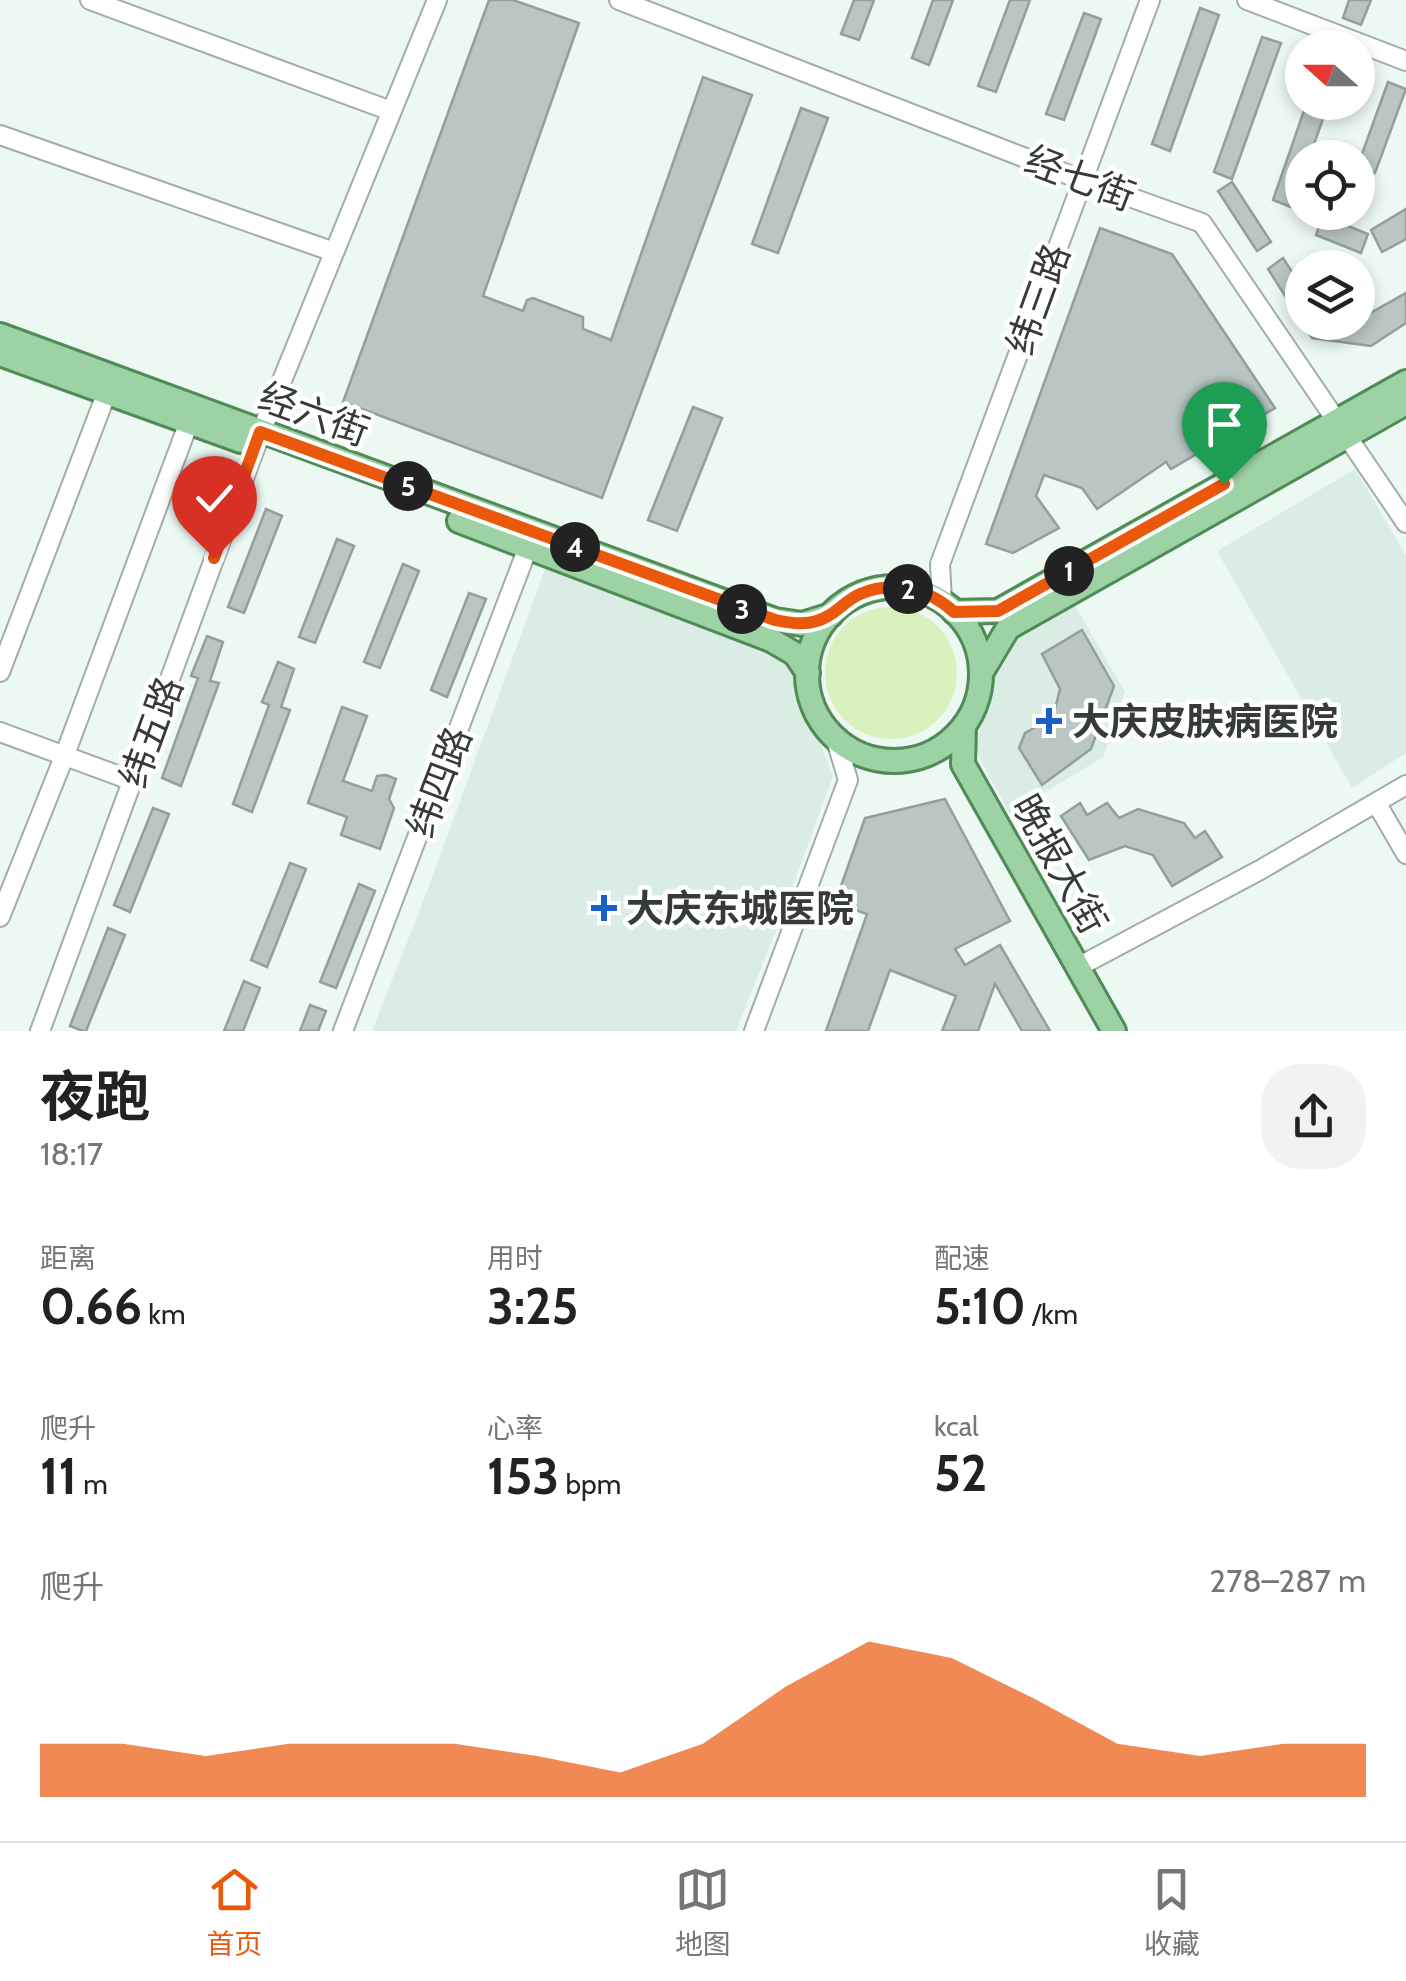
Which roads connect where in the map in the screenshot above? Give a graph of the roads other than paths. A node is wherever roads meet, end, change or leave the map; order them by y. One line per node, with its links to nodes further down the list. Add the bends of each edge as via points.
1 (90, 0): 7 (street)
2 (436, 0): 7 (street, 纬五路)
3 (620, 0): 9 (street, 经七街)
4 (1150, 0): 9 (street, 纬三路)
5 (1247, 0): 6 (street)
6 (1406, 60)
7 (391, 111): 10 (street, 纬五路)
8 (0, 135): 10 (street)
9 (1082, 180): 17 (street, 经七街, via 1202,223); 21 (street, 纬三路, via 940,564)
10 (334, 252): 18 (street, 纬五路)
11 (0, 335): 18 (main road, 经六街)
12 (0, 354): 14 (main road, 经六街)
13 (1406, 382): 17 (main road)
14 (107, 392): 16 (main road, 经六街); 23 (street)
15 (1406, 403): 17 (main road)
16 (189, 422): 18 (main road, 经六街); 29 (street)
17 (1342, 428): 19 (street, 经七街); 21 (main road, via 998,611); 25 (main road, via 1008,628)
18 (258, 439): 20 (main road, 经六街); 30 (street, 纬五路)
19 (1406, 523)
20 (531, 540): 22 (main road, 经六街, via 775,620 802,624); 24 (main road, 经六街, via 771,640 795,654); 37 (street, 纬四路)
21 (948, 606): 22 (main road, via 916,590 888,587 859,594); 25 (main road, via 976,645)
22 (831, 615): 24 (main road, via 817,633)
23 (0, 672)
24 (808, 672): 28 (main road, via 818,717)
25 (981, 673): 26 (main road)
26 (964, 726): 28 (main road, via 944,746 888,762); 35 (main road, 晚报大街, via 963,764)
27 (0, 732): 29 (street)
28 (836, 740): 38 (street, via 848,780)
29 (64, 756): 30 (street); 34 (street)
30 (133, 781): 36 (street, 纬五路)
31 (1406, 785): 32 (street)
32 (1377, 804): 33 (street); 35 (street)
33 (1406, 854)
34 (0, 917)
35 (1078, 967): 39 (main road, 晚报大街)
36 (40, 1031)
37 (344, 1031)
38 (754, 1031)
39 (1114, 1031)

